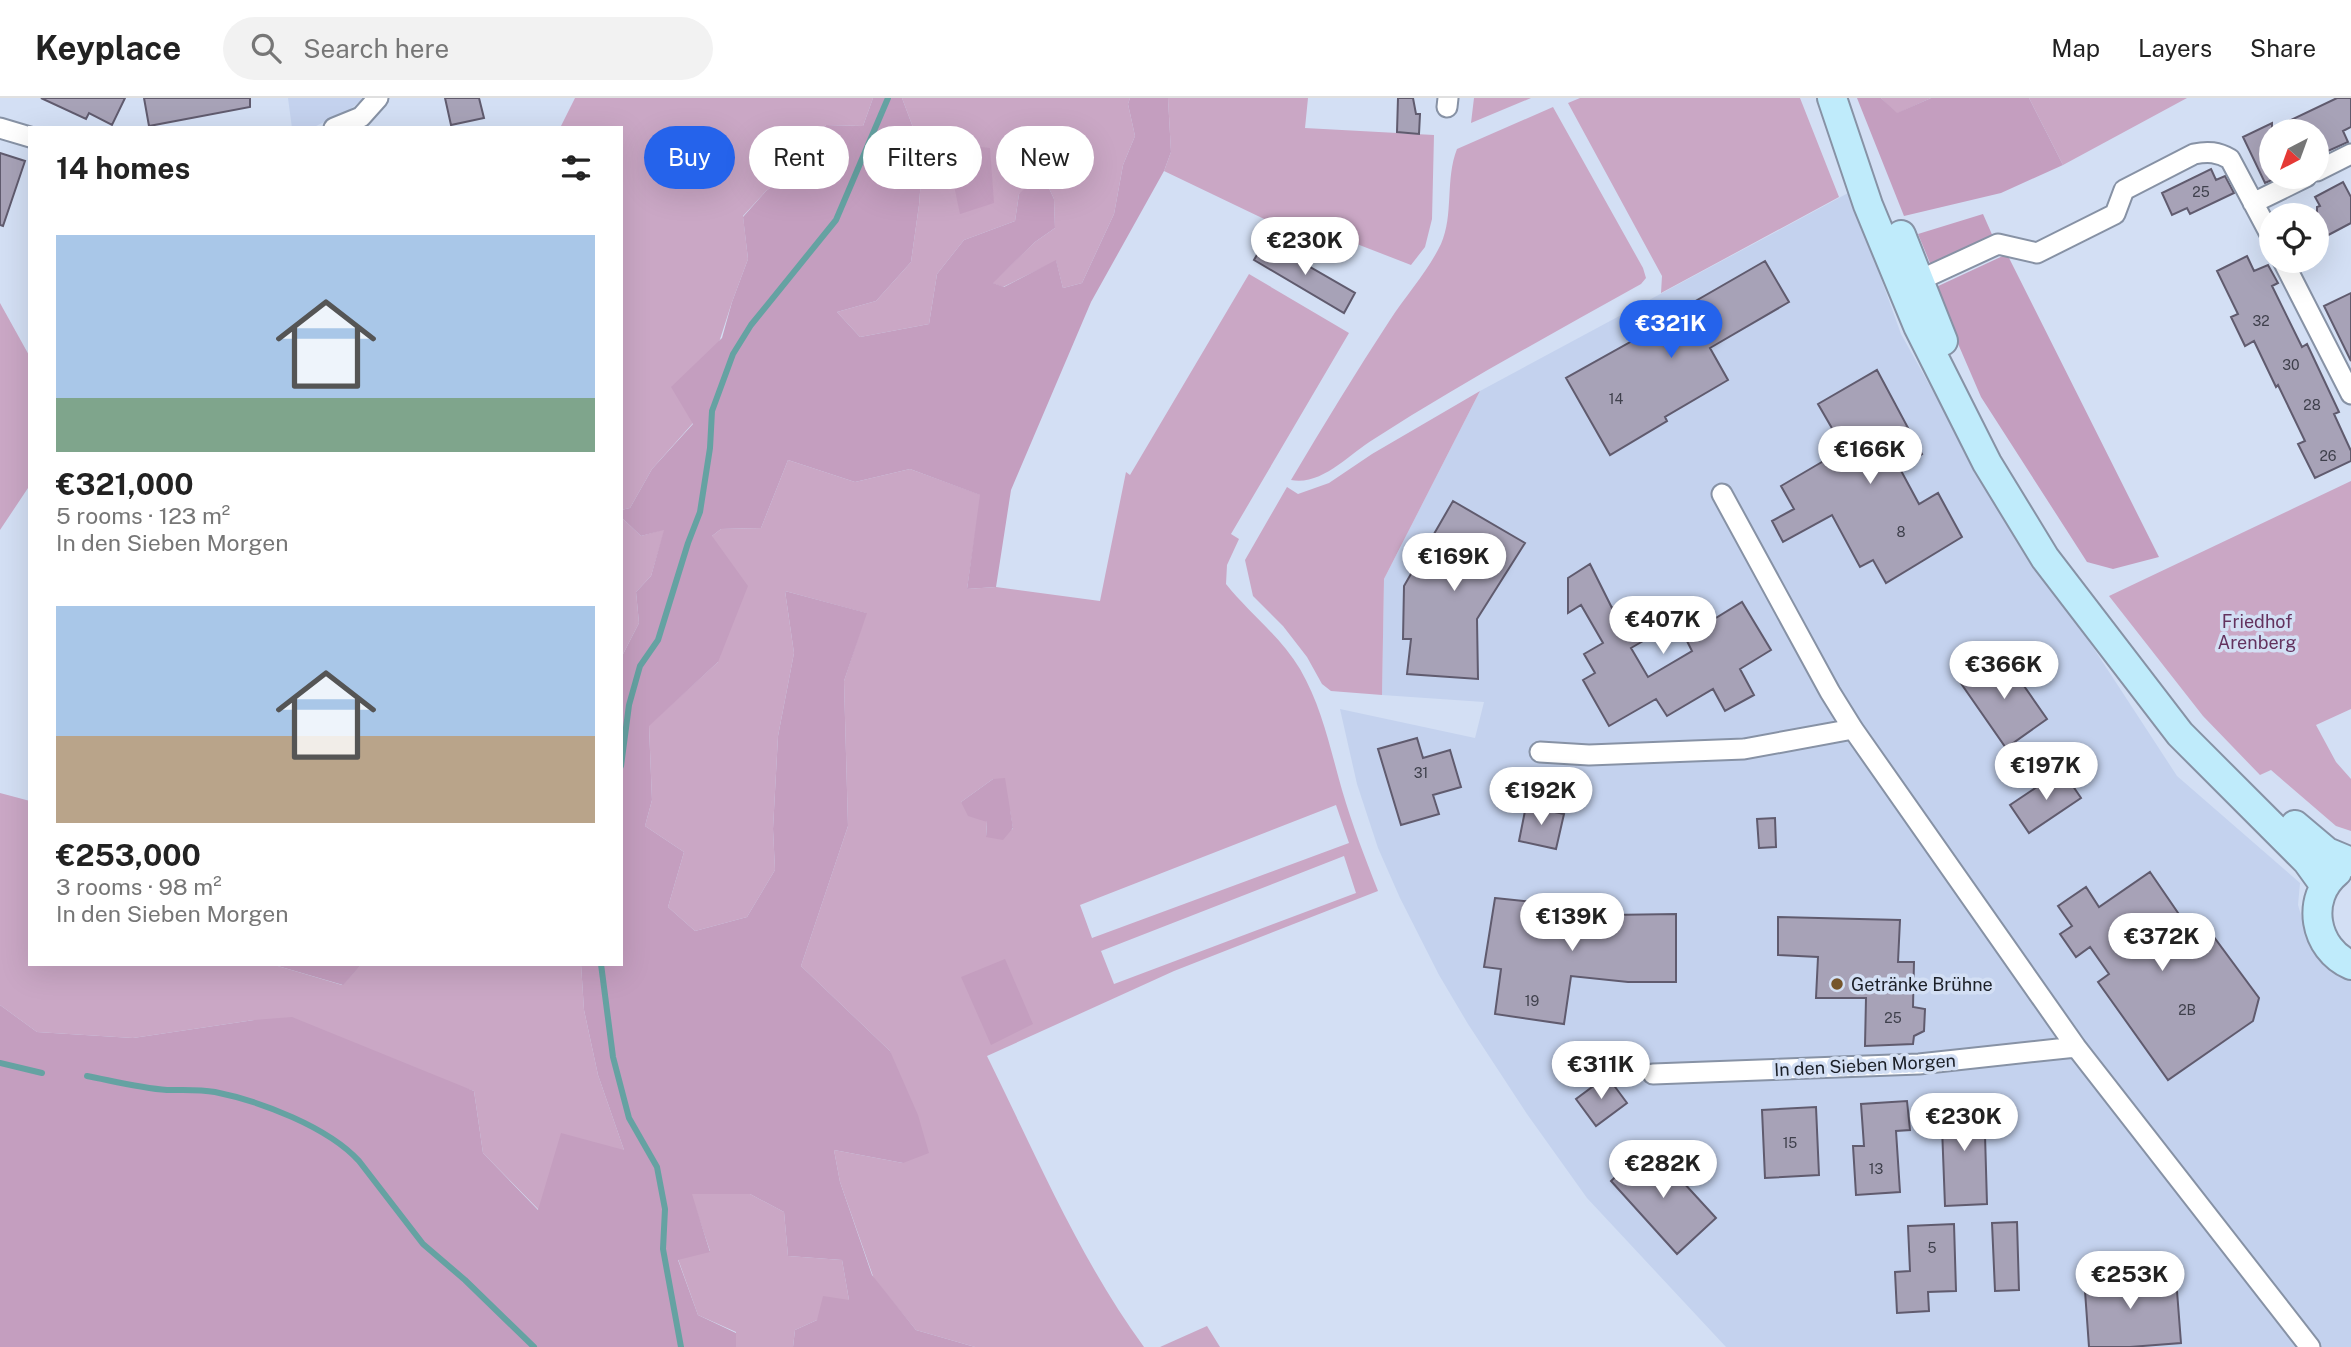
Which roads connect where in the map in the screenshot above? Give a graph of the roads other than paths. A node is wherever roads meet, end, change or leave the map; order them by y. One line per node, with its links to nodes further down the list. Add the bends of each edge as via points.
1 (378, 98): 4 (street, via 361,117)
2 (1832, 98): 13 (main road, via 1868,205)
3 (1842, 98): 13 (main road)
4 (339, 126)
5 (0, 128): 6 (street)
6 (28, 136)
7 (2351, 154): 8 (street)
8 (2329, 165)
9 (2281, 189): 10 (street)
10 (2253, 202): 11 (street); 13 (street, via 2230,159 2221,154 2194,154 2124,190 2115,214 2037,253 1998,244)
11 (2259, 213)
12 (2290, 273): 14 (street)
13 (1911, 284): 19 (main road, via 1993,443 2071,566 2150,675 2229,767 2318,845); 20 (main road, via 1987,463 2045,558 2180,734 2307,861)
14 (2342, 356): 15 (street)
15 (2351, 394)
16 (1722, 494): 17 (street)
17 (1853, 729): 18 (street, via 1744,749 1588,755); 22 (street)
18 (1540, 752)
19 (2351, 863): 20 (main road)
20 (2325, 886): 21 (main road, via 2317,910 2321,935 2336,956)
21 (2351, 965)
22 (2076, 1048): 23 (street, In den Sieben Morgen, via 1919,1064); 24 (street)
23 (1653, 1074)
24 (2311, 1347)

